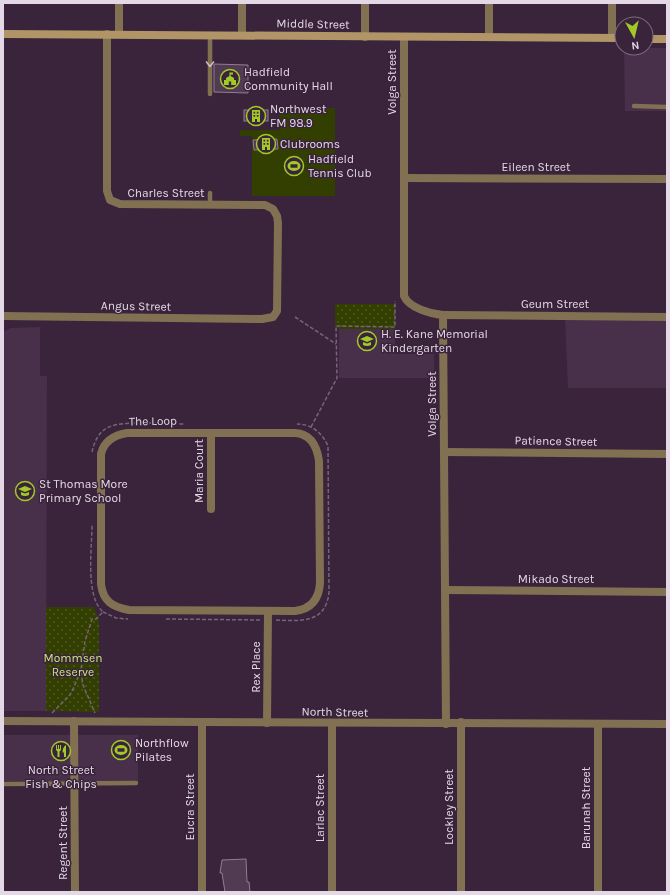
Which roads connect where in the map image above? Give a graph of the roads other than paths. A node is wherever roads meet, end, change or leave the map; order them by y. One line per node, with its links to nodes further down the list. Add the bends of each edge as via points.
1 (119, 3): 8 (street)
2 (242, 3): 10 (street)
3 (365, 3): 11 (street)
4 (489, 3): 13 (street)
5 (612, 3): 14 (street)
6 (3, 34): 7 (street, Middle Street)
7 (107, 34): 8 (street, Middle Street); 23 (street, Charles Street, via 107,191 110,200 120,204)
8 (120, 34): 9 (street, Middle Street)
9 (210, 35): 10 (street, Middle Street); 17 (lane, one-way to 17)
10 (242, 35): 11 (street, Middle Street)
11 (365, 36): 12 (street, Middle Street)
12 (404, 37): 13 (street, Middle Street); 20 (street, Volga Street)
13 (489, 37): 14 (street, Middle Street)
14 (612, 38)
15 (654, 39): 16 (street)
16 (667, 39)
17 (210, 94)
18 (634, 106): 19 (lane)
19 (667, 107)
20 (404, 178): 21 (street, Eileen Street); 24 (street, Volga Street, via 404,296 410,303 428,313)
21 (667, 180)
22 (210, 193): 23 (lane)
23 (210, 205): 27 (street, Charles Street, via 264,205 276,212 278,307 275,314)
24 (443, 315): 26 (street, Geum Street); 29 (street, Volga Street)
25 (3, 316): 27 (street, Angus Street)
26 (667, 317)
27 (269, 318)
28 (211, 433): 31 (street, Maria Court); 34 (street, The Loop, via 301,434 309,438 318,453 320,583 317,598 304,610); 34 (street, The Loop, via 127,433 114,437 105,445 101,460 102,592 111,605 129,610)
29 (444, 452): 30 (street, Patience Street); 32 (street, Volga Street)
30 (667, 454)
31 (210, 509)
32 (445, 590): 33 (street, Mikado Street); 41 (street, Volga Street)
33 (667, 592)
34 (268, 616): 39 (street, Rex Place)
35 (3, 721): 36 (street, North Street)
36 (74, 721): 37 (street, North Street); 46 (street, Regent Street)
37 (202, 722): 39 (street, North Street); 48 (street, Eucra Street)
38 (461, 722): 41 (street, North Street); 42 (street, North Street); 50 (street, Lockley Street)
39 (267, 723): 40 (street, North Street)
40 (332, 724): 41 (street, North Street); 49 (street, Larlac Street)
41 (446, 724)
42 (598, 724): 43 (street, North Street); 51 (street, Barunah Street)
43 (667, 724)
44 (136, 783): 46 (lane)
45 (3, 784): 46 (lane)
46 (74, 784): 47 (street, Regent Street)
47 (75, 892)
48 (202, 892)
49 (332, 892)
50 (461, 892)
51 (598, 892)

